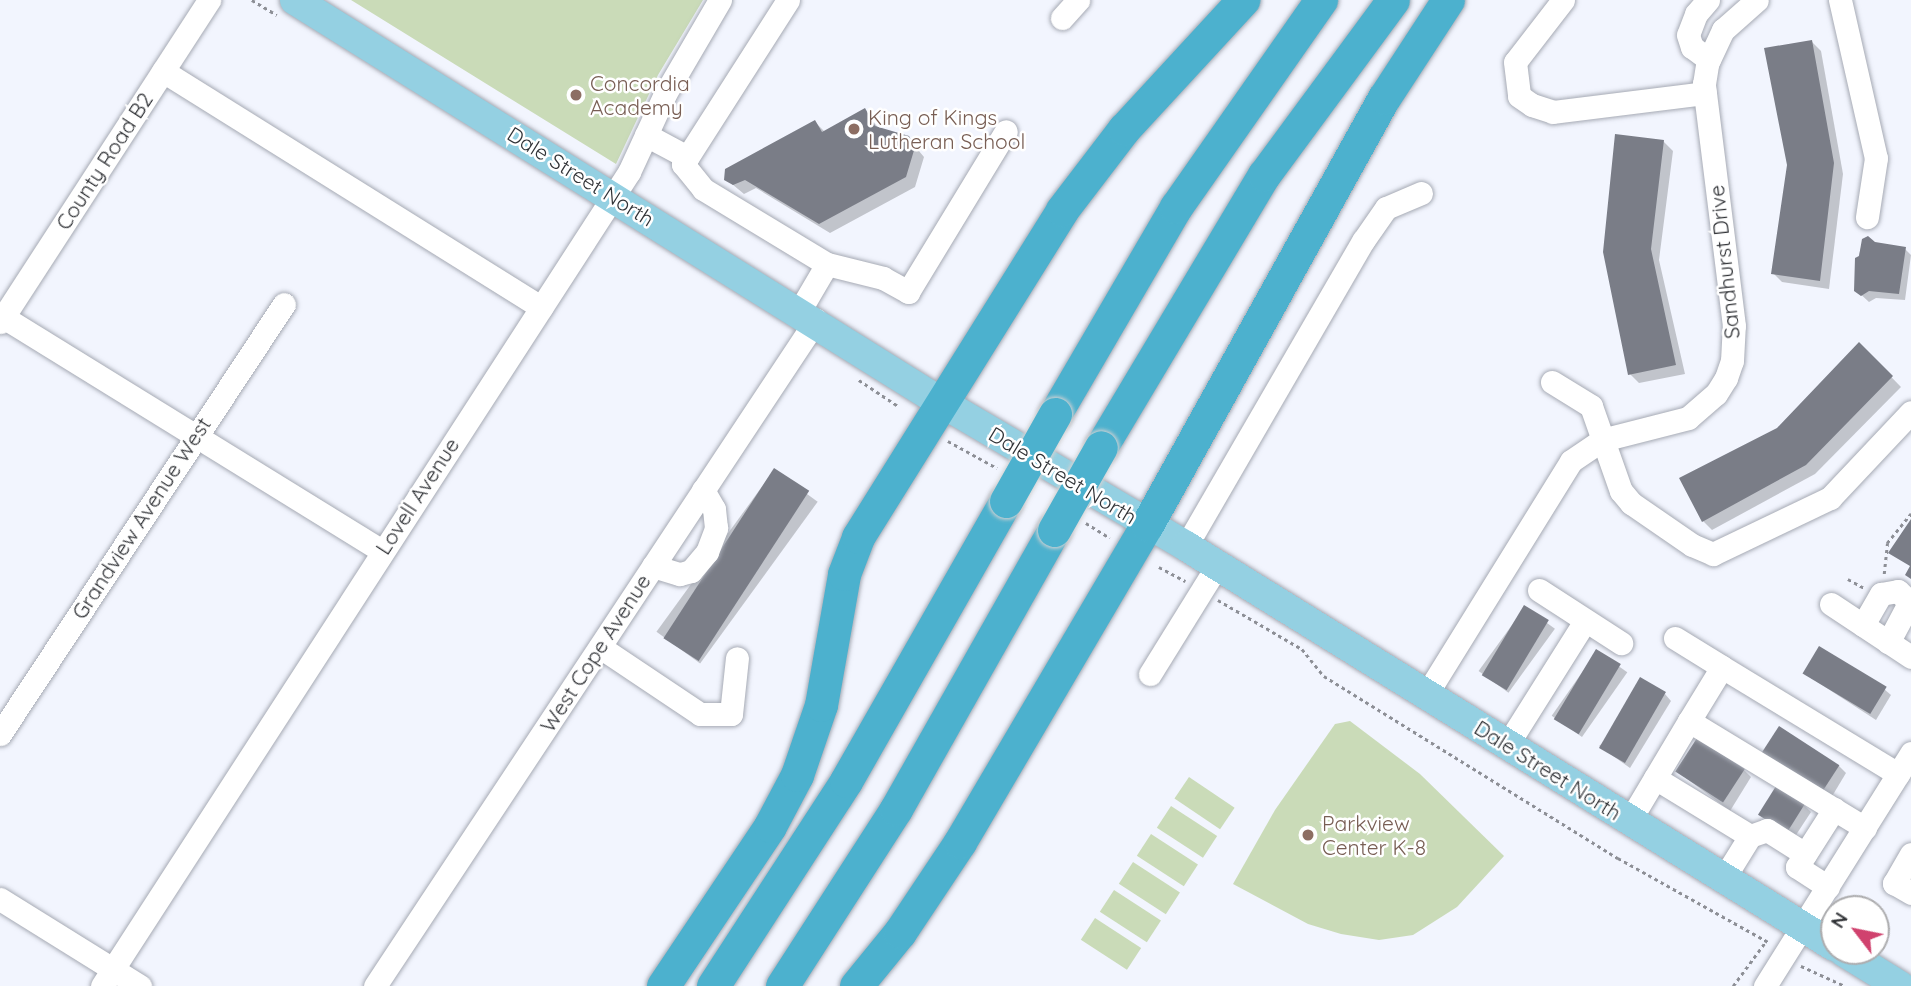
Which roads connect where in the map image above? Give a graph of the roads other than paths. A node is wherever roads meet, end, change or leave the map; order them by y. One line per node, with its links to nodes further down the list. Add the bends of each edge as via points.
1 (209, 0): 17 (street, County Road B2)
2 (295, 0): 23 (main road, Dale Street North)
3 (720, 0): 20 (street, Lovell Avenue)
4 (788, 0): 21 (street)
5 (1079, 0): 15 (street)
6 (1243, 0): 31 (highway, via 1124,129)
7 (1321, 0): 78 (highway, bridge, via 1183,197 846,781)
8 (1393, 0): 79 (highway, bridge, via 1257,185 1101,447 896,809)
9 (1448, 0): 33 (highway, via 1384,97)
10 (1453, 0): 33 (highway, via 1377,154 1258,365 1243,387)
11 (1563, 0): 18 (street, via 1514,62 1519,96 1532,105 1553,112)
12 (1708, 0): 16 (street, via 1688,34 1692,47)
13 (1840, 0): 24 (street, via 1876,158)
14 (1750, 2): 16 (street, Sandhurst Drive, via 1723,30)
15 (1062, 18)
16 (1709, 60): 18 (street, Sandhurst Drive)
17 (163, 71): 27 (street); 29 (street, County Road B2)
18 (1705, 93): 35 (street, Sandhurst Drive, via 1734,326 1732,361 1716,394 1688,418)
19 (1006, 131): 25 (street, via 908,292 883,278)
20 (646, 135): 21 (street); 23 (street, Lovell Avenue)
21 (687, 157): 25 (street, via 683,164 703,189)
22 (1421, 193): 38 (street, via 1386,208 1363,241)
23 (612, 197): 27 (street, Lovell Avenue); 28 (main road, Dale Street North)
24 (1867, 218)
25 (827, 264): 28 (street, West Cope Avenue)
26 (284, 304): 34 (street, Grandview Avenue West)
27 (541, 307): 39 (street, Lovell Avenue)
28 (808, 315): 31 (main road, Dale Street North); 36 (street, West Cope Avenue)
29 (1, 318): 34 (street)
30 (1552, 382): 35 (street, via 1591,406)
31 (939, 401): 37 (main road, Dale Street North); 77 (highway, via 849,556 821,705 797,775 770,826)
32 (1911, 412): 35 (street, via 1830,498 1713,554 1631,503 1621,491)
33 (1204, 422): 37 (highway)
34 (194, 435): 39 (street); 56 (street, Grandview Avenue West)
35 (1602, 440): 54 (street, Sandhurst Drive, via 1578,455 1561,475)
36 (704, 490): 40 (street, West Cope Avenue); 40 (street, via 716,528 707,552 691,571 680,574)
37 (1147, 526): 38 (main road, Dale Street North); 80 (highway, via 960,842 900,932)
38 (1186, 546): 41 (main road, Dale Street North)
39 (382, 551): 74 (street, Lovell Avenue)
40 (653, 566): 49 (street, West Cope Avenue)
41 (1217, 566): 53 (street); 54 (main road, Dale Street North)
42 (1539, 590): 44 (street)
43 (1831, 604): 45 (street)
44 (1585, 621): 48 (street); 57 (street)
45 (1863, 625): 47 (street); 47 (street, via 1881,594 1898,591 1907,600 1906,607)
46 (1675, 638): 52 (street)
47 (1888, 642): 51 (street)
48 (1621, 643)
49 (600, 647): 50 (street, via 700,714 731,714); 76 (street, West Cope Avenue)
50 (737, 657)
51 (1911, 657)
52 (1722, 667): 55 (street); 60 (street)
53 (1150, 674)
54 (1426, 695): 57 (main road, Dale Street North)
55 (1689, 721): 59 (street); 61 (street)
56 (0, 734)
57 (1507, 745): 62 (main road, Dale Street North)
58 (1911, 753): 60 (street)
59 (1655, 778): 62 (street); 64 (street)
60 (1901, 783): 63 (street)
61 (1834, 809): 63 (street); 65 (street)
62 (1630, 820): 67 (main road, Dale Street North)
63 (1865, 828): 68 (street)
64 (1750, 836): 65 (street, via 1767,830); 67 (street)
65 (1805, 854): 68 (street, via 1797,867)
66 (1911, 854): 69 (street, via 1894,883)
67 (1724, 878): 71 (main road, Dale Street North)
68 (1828, 887): 71 (street)
69 (1911, 893)
70 (0, 899): 74 (street)
71 (1804, 927): 72 (main road, Dale Street North); 81 (street)
72 (1820, 937)
73 (1866, 965): 82 (main road)
74 (108, 978): 75 (street)
75 (140, 986)
76 (375, 986)
77 (663, 986)
78 (713, 986)
79 (782, 986)
80 (856, 986)
81 (1765, 986)
82 (1900, 986)

